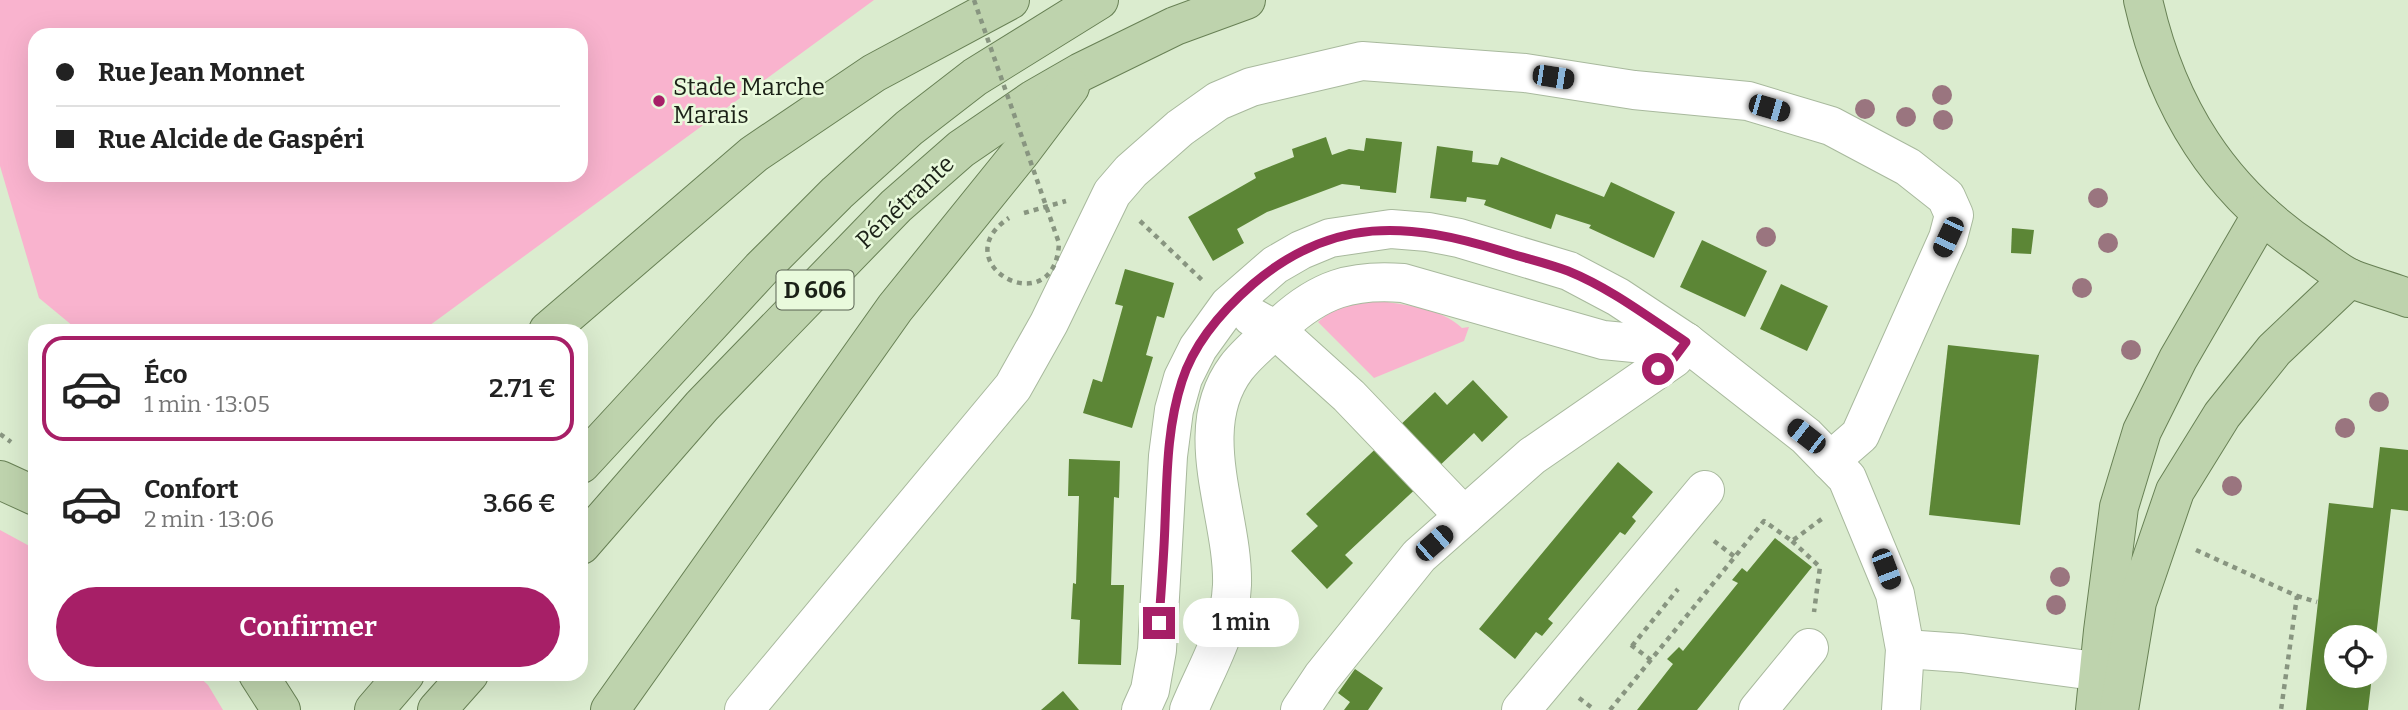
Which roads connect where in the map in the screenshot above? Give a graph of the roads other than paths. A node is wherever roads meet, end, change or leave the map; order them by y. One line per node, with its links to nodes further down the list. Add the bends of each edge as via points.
1 (1010, 0): 10 (main road, via 874,73 754,154)
2 (1246, 0): 5 (main road, D 606, via 1175,26)
3 (2143, 0): 6 (main road, via 2169,86 2191,129 2219,169)
4 (1094, 2): 13 (main road, Pénétrante / D 606, via 975,78 909,128 761,269)
5 (1081, 72): 19 (main road, Pénétrante / D 606, via 961,149 896,206 702,406); 29 (main road, via 895,308)
6 (2262, 214): 7 (main road, via 2287,237); 25 (main road, via 2142,431 2119,507)
7 (2350, 278): 8 (main road); 25 (main road, via 2274,350 2222,415 2175,491)
8 (2408, 298)
9 (1229, 305): 11 (street); 12 (street, via 1275,265 1330,238 1391,229 1429,232 1569,271); 31 (street, via 1198,348 1174,410 1157,650 1150,690)
10 (556, 324)
11 (1275, 330): 12 (street, via 1323,293 1375,281 1403,283 1603,340 1655,345); 18 (street, via 1349,396); 32 (street, via 1235,369 1220,399 1214,442 1231,552 1231,594 1223,634)
12 (1686, 342): 14 (street, via 1806,436); 18 (street, via 1674,358 1532,456)
13 (588, 456)
14 (1830, 461): 21 (street, via 1847,478 1895,594); 30 (street, via 1860,435 1954,215 1946,197 1908,167 1831,126 1748,102 1525,73 1362,61 1326,68 1251,87 1218,101 1131,171 1112,193 1013,387)
15 (0, 481): 17 (main road)
16 (1705, 490): 34 (street)
17 (28, 493)
18 (1464, 516): 33 (street, via 1419,556)
19 (588, 537)
20 (1808, 648): 35 (street)
21 (1905, 649): 25 (street, via 1962,653); 36 (street)
22 (262, 681): 26 (main road)
23 (399, 681): 27 (main road)
24 (463, 681): 28 (main road)
25 (2114, 685): 37 (main road)
26 (281, 710)
27 (374, 710)
28 (438, 710)
29 (610, 710)
30 (744, 710)
31 (1140, 710)
32 (1189, 710)
33 (1300, 710)
34 (1521, 710)
35 (1758, 710)
36 (1901, 710)
37 (2095, 710)

